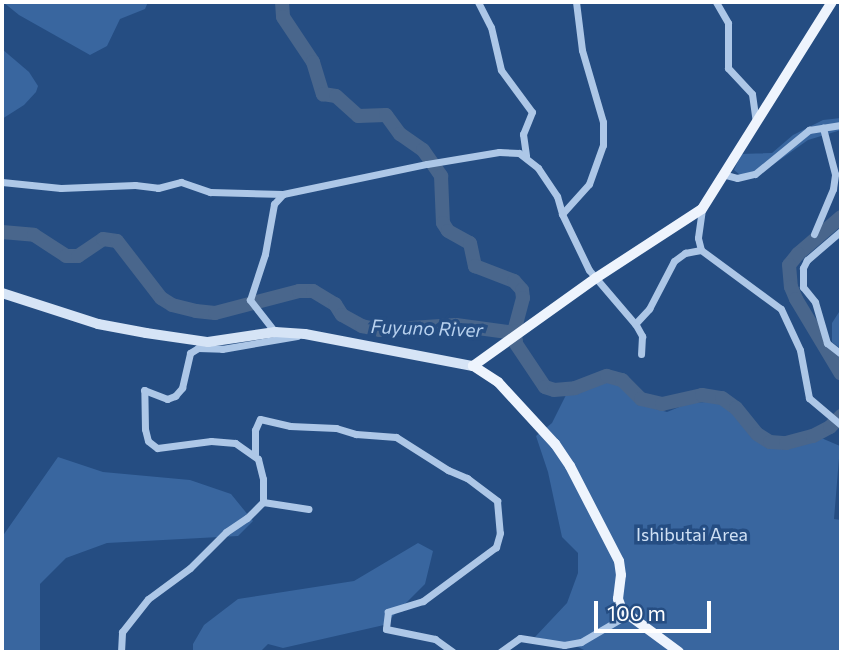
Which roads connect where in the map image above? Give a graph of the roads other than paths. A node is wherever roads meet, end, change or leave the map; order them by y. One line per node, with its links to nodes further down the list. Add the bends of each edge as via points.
1 (478, 2): 8 (street, via 491,27 501,70 532,112 523,134)
2 (576, 2): 13 (street, via 582,50 603,122 603,145 589,184)
3 (716, 2): 5 (street, via 728,23 728,68 752,94)
4 (832, 2): 5 (main road)
5 (756, 125): 9 (main road)
6 (841, 125): 7 (street)
7 (823, 128): 9 (street, via 809,130 755,174); 15 (street, via 835,174)
8 (526, 156): 11 (street, via 499,152); 13 (street, via 557,196)
9 (726, 175): 12 (main road)
10 (2, 182): 11 (street, via 61,188 158,188 181,182 210,192)
11 (283, 194): 20 (street, via 274,204 250,300)
12 (702, 209): 16 (street); 17 (main road)
13 (562, 214): 17 (street, via 580,256)
14 (841, 231): 23 (street, via 803,268 803,286 815,302 827,343)
15 (814, 234)
16 (701, 250): 19 (street, via 674,261 649,309); 25 (street, via 781,309 800,350 809,398)
17 (596, 278): 19 (street); 24 (main road)
18 (2, 293): 20 (main road, via 98,324 171,337 208,342)
19 (635, 324): 22 (street, via 642,336)
20 (275, 332): 21 (main road)
21 (305, 334): 24 (main road); 26 (street, via 222,349 198,348 190,353 183,388 175,396 167,399 145,390 145,429 148,441 157,448 229,441)
22 (641, 354)
23 (841, 354)
24 (473, 366): 29 (main road, via 498,382 570,466 618,557 618,599)
25 (841, 425)
26 (255, 454): 27 (street, via 262,469); 31 (street, via 260,419 396,437 497,501 500,533 496,547 424,601 388,612 386,629 435,639)
27 (263, 502): 28 (street); 30 (street, via 148,600 122,632)
28 (308, 509)
29 (627, 615): 32 (street, via 582,642 564,645 520,638); 33 (main road)
30 (121, 652)
31 (453, 652)
32 (500, 652)
33 (679, 652)

